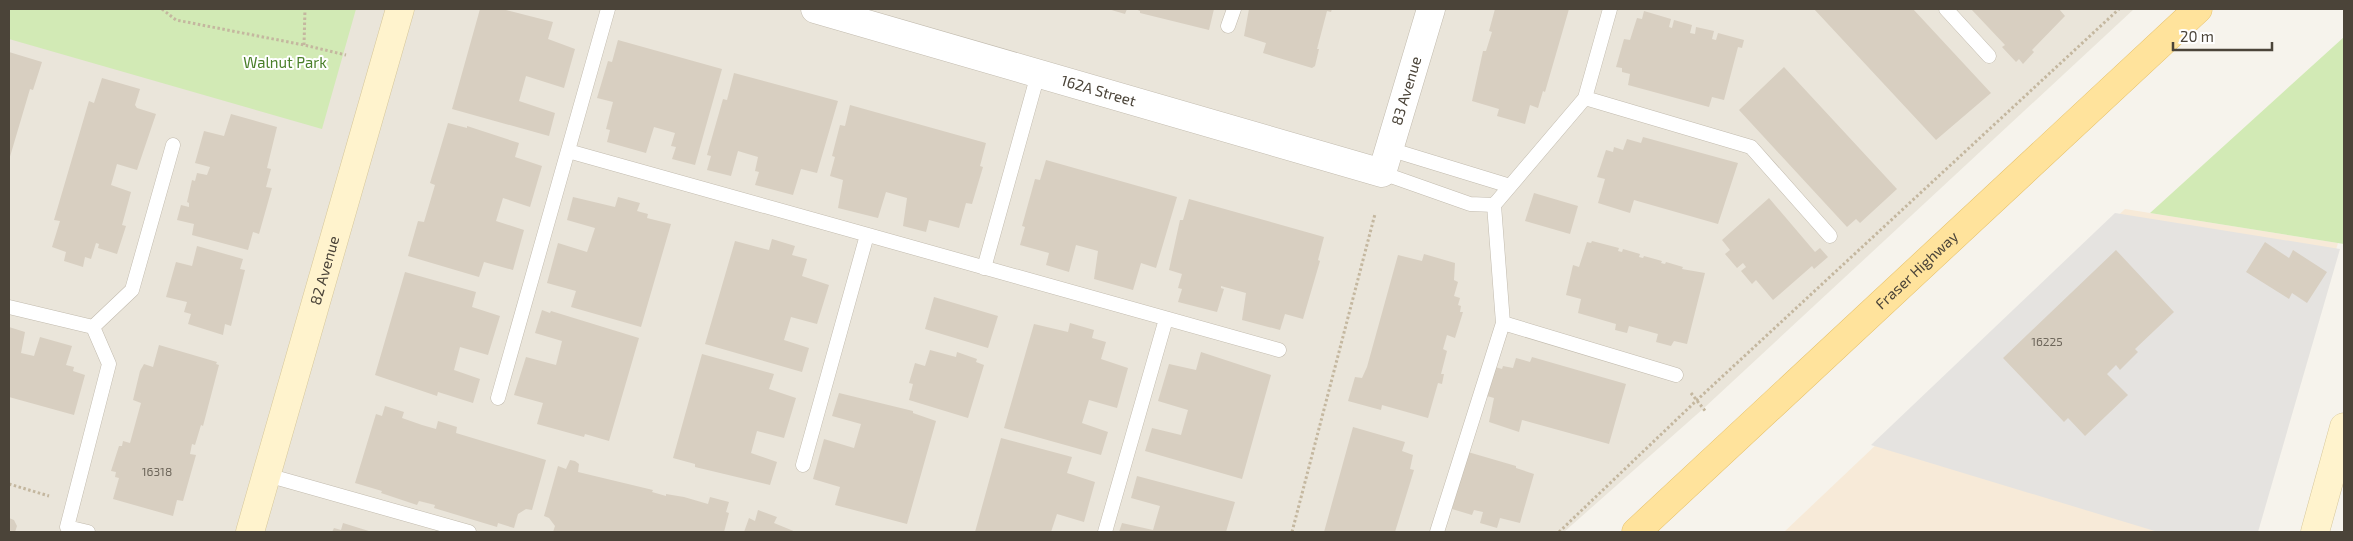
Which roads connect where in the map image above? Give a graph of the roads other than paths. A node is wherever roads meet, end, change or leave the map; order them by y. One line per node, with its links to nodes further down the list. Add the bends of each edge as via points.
1 (400, 9): 30 (street, 82 Avenue)
2 (608, 9): 14 (lane)
3 (816, 9): 11 (street, 162A Street)
4 (1234, 9): 9 (lane)
5 (1431, 9): 15 (street, 83 Avenue)
6 (1610, 9): 12 (lane)
7 (1946, 9): 10 (lane)
8 (2198, 9): 37 (main road, Fraser Highway)
9 (1228, 26)
10 (1989, 56)
11 (1038, 74): 15 (street, 162A Street); 20 (lane)
12 (1585, 98): 16 (lane); 19 (lane, via 1751,147)
13 (173, 145): 24 (lane, via 132,290)
14 (568, 152): 18 (lane); 27 (lane)
15 (1386, 161): 16 (lane); 17 (lane, via 1470,204)
16 (1510, 186): 17 (lane)
17 (1494, 205): 23 (lane)
18 (867, 235): 20 (lane); 29 (lane)
19 (1830, 236)
20 (984, 268): 22 (lane)
21 (9, 306): 24 (lane)
22 (1166, 319): 25 (lane); 35 (lane)
23 (1503, 323): 26 (lane); 36 (lane)
24 (93, 327): 31 (lane, via 110,364)
25 (1279, 350)
26 (1676, 375)
27 (498, 398)
28 (2344, 427): 38 (street)
29 (803, 465)
30 (267, 475): 33 (street, 82 Avenue); 34 (lane)
31 (67, 529): 32 (lane)
32 (88, 532)
33 (250, 532)
34 (465, 532)
35 (1105, 532)
36 (1437, 532)
37 (1636, 532)
38 (2315, 532)

